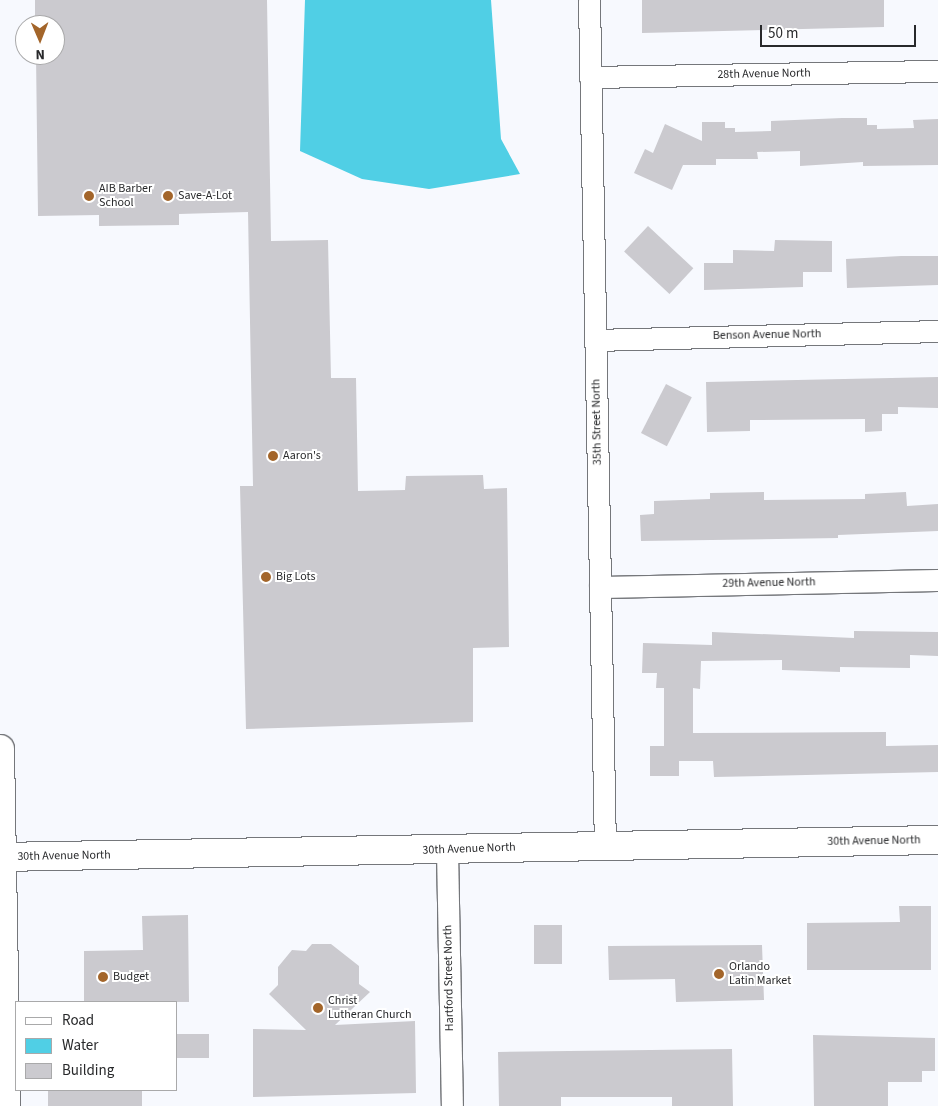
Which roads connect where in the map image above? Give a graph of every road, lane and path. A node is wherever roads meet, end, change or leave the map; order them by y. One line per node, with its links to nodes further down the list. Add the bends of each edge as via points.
1 (589, 0): 3 (street, 35th Street North)
2 (938, 71): 3 (street, 28th Avenue North)
3 (590, 77): 5 (street, 35th Street North)
4 (938, 331): 5 (street, Benson Avenue North)
5 (595, 340): 7 (street, 35th Street North)
6 (938, 580): 7 (street, 29th Avenue North)
7 (600, 587): 10 (street, 35th Street North)
8 (0, 749): 12 (main road)
9 (938, 840): 10 (main road, 30th Avenue North)
10 (605, 844): 11 (main road, 30th Avenue North)
11 (447, 850): 12 (main road, 30th Avenue North); 14 (street, Hartford Street North)
12 (1, 858): 13 (main road)
13 (6, 1106)
14 (452, 1106)

